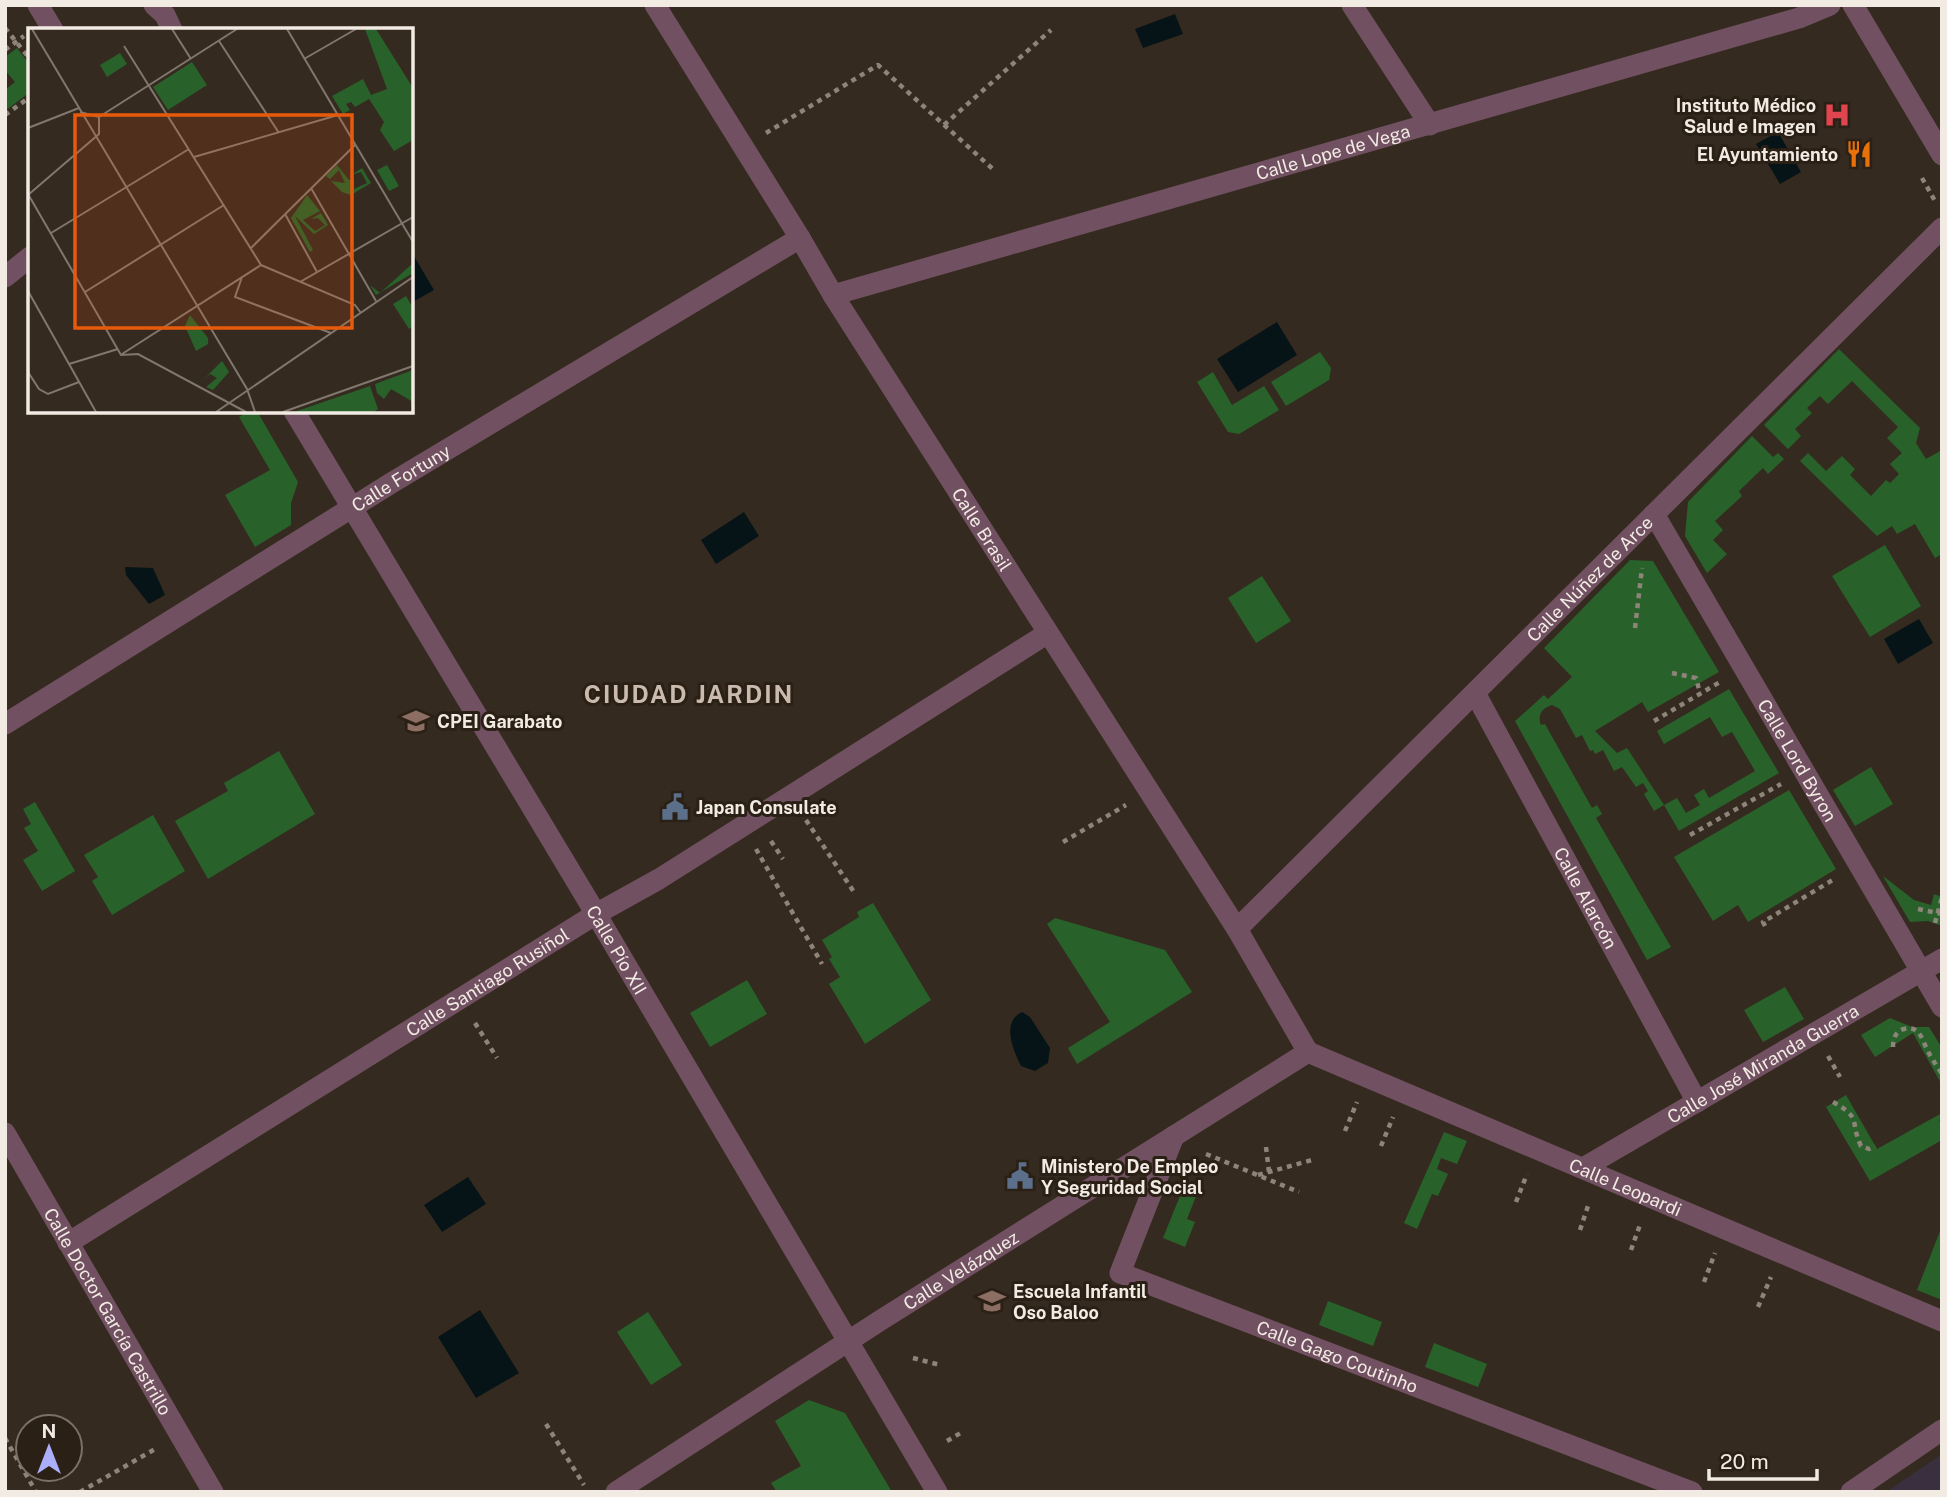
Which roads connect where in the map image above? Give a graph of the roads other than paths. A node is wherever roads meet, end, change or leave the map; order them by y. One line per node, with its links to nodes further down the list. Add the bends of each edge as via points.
1 (38, 5): 7 (street)
2 (55, 5): 8 (street)
3 (655, 5): 12 (street, Calle Brasil)
4 (1352, 5): 9 (street)
5 (1830, 5): 9 (street, Calle Lope de Vega, via 1799,18)
6 (1853, 5): 10 (street)
7 (52, 28)
8 (68, 28)
9 (1430, 125): 15 (street, Calle Lope de Vega)
10 (1942, 155)
11 (1942, 228): 19 (street, Calle Núñez de Arce)
12 (800, 238): 15 (street, Calle Brasil); 18 (street, Calle Fortuny)
13 (28, 259): 14 (street)
14 (5, 277)
15 (833, 295): 20 (street, Calle Brasil)
16 (281, 413): 18 (street)
17 (295, 413): 18 (street, Calle Pío XII)
18 (347, 512): 22 (street, Calle Fortuny); 23 (street, Calle Pío XII)
19 (1654, 514): 21 (street, Calle Núñez de Arce); 26 (street, Calle Lord Byron)
20 (1048, 633): 23 (street, Calle Santiago Rusiñol, via 659,879); 24 (street, Calle Brasil)
21 (1475, 693): 24 (street, Calle Núñez de Arce); 29 (street, Calle Alarcón)
22 (5, 724)
23 (596, 914): 33 (street, Calle Santiago Rusiñol); 35 (street, Calle Pío XII)
24 (1237, 929): 28 (street, Calle Brasil)
25 (1942, 959): 26 (street, Calle José Miranda Guerra)
26 (1920, 971): 27 (street, Calle Lord Byron); 29 (street, Calle José Miranda Guerra)
27 (1942, 1007)
28 (1308, 1052): 31 (street, Calle Velázquez); 32 (street, Calle Leopardi)
29 (1697, 1102): 32 (street, Calle José Miranda Guerra)
30 (5, 1133): 33 (street, Calle Doctor García Castrillo)
31 (1174, 1136): 35 (street, Calle Velázquez); 40 (street, Calle Gago Coutinho, via 1120,1273)
32 (1583, 1168): 34 (street, Calle Leopardi)
33 (68, 1243): 37 (street, Calle Doctor García Castrillo)
34 (1942, 1321)
35 (847, 1341): 38 (street, Calle Velázquez); 39 (street, Calle Pío XII)
36 (1942, 1430): 41 (street)
37 (213, 1492)
38 (616, 1492)
39 (937, 1492)
40 (1692, 1492)
41 (1851, 1492)

